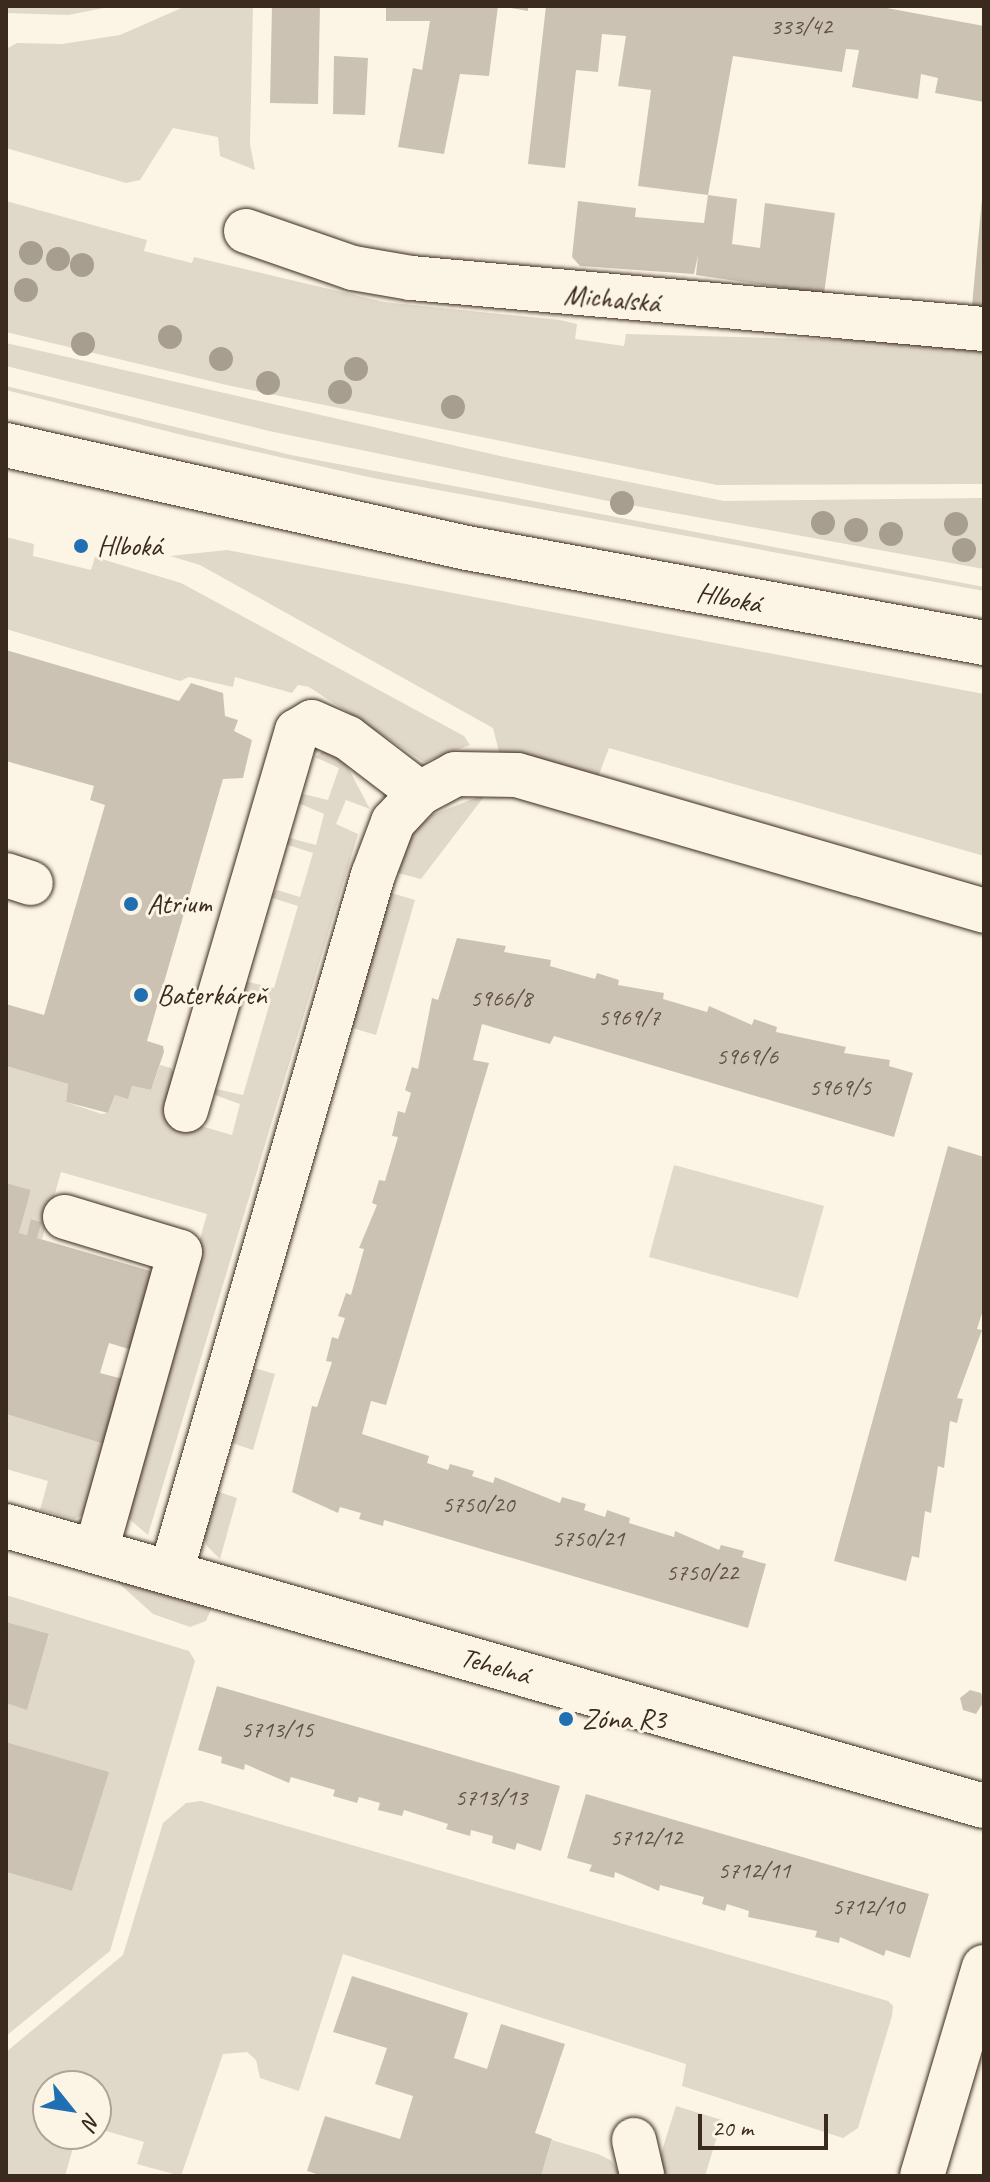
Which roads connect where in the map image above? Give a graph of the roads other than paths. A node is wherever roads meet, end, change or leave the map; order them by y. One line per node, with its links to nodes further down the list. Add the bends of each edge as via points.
1 (246, 231): 2 (street, Michalská, via 353,268 424,280)
2 (984, 329)
3 (6, 445): 4 (street, Hlboká, via 467,548)
4 (984, 643)
5 (420, 793): 6 (street, via 455,774 517,775); 7 (street, via 348,738 312,722 297,731); 11 (street, via 393,822 373,875)
6 (984, 911)
7 (186, 1110)
8 (65, 1217): 10 (street, via 180,1252)
9 (6, 1526): 10 (street, Tehelná)
10 (96, 1551): 11 (street, Tehelná)
11 (171, 1572): 12 (street, Tehelná)
12 (984, 1806)
13 (984, 1967): 14 (street)
14 (922, 2176)

